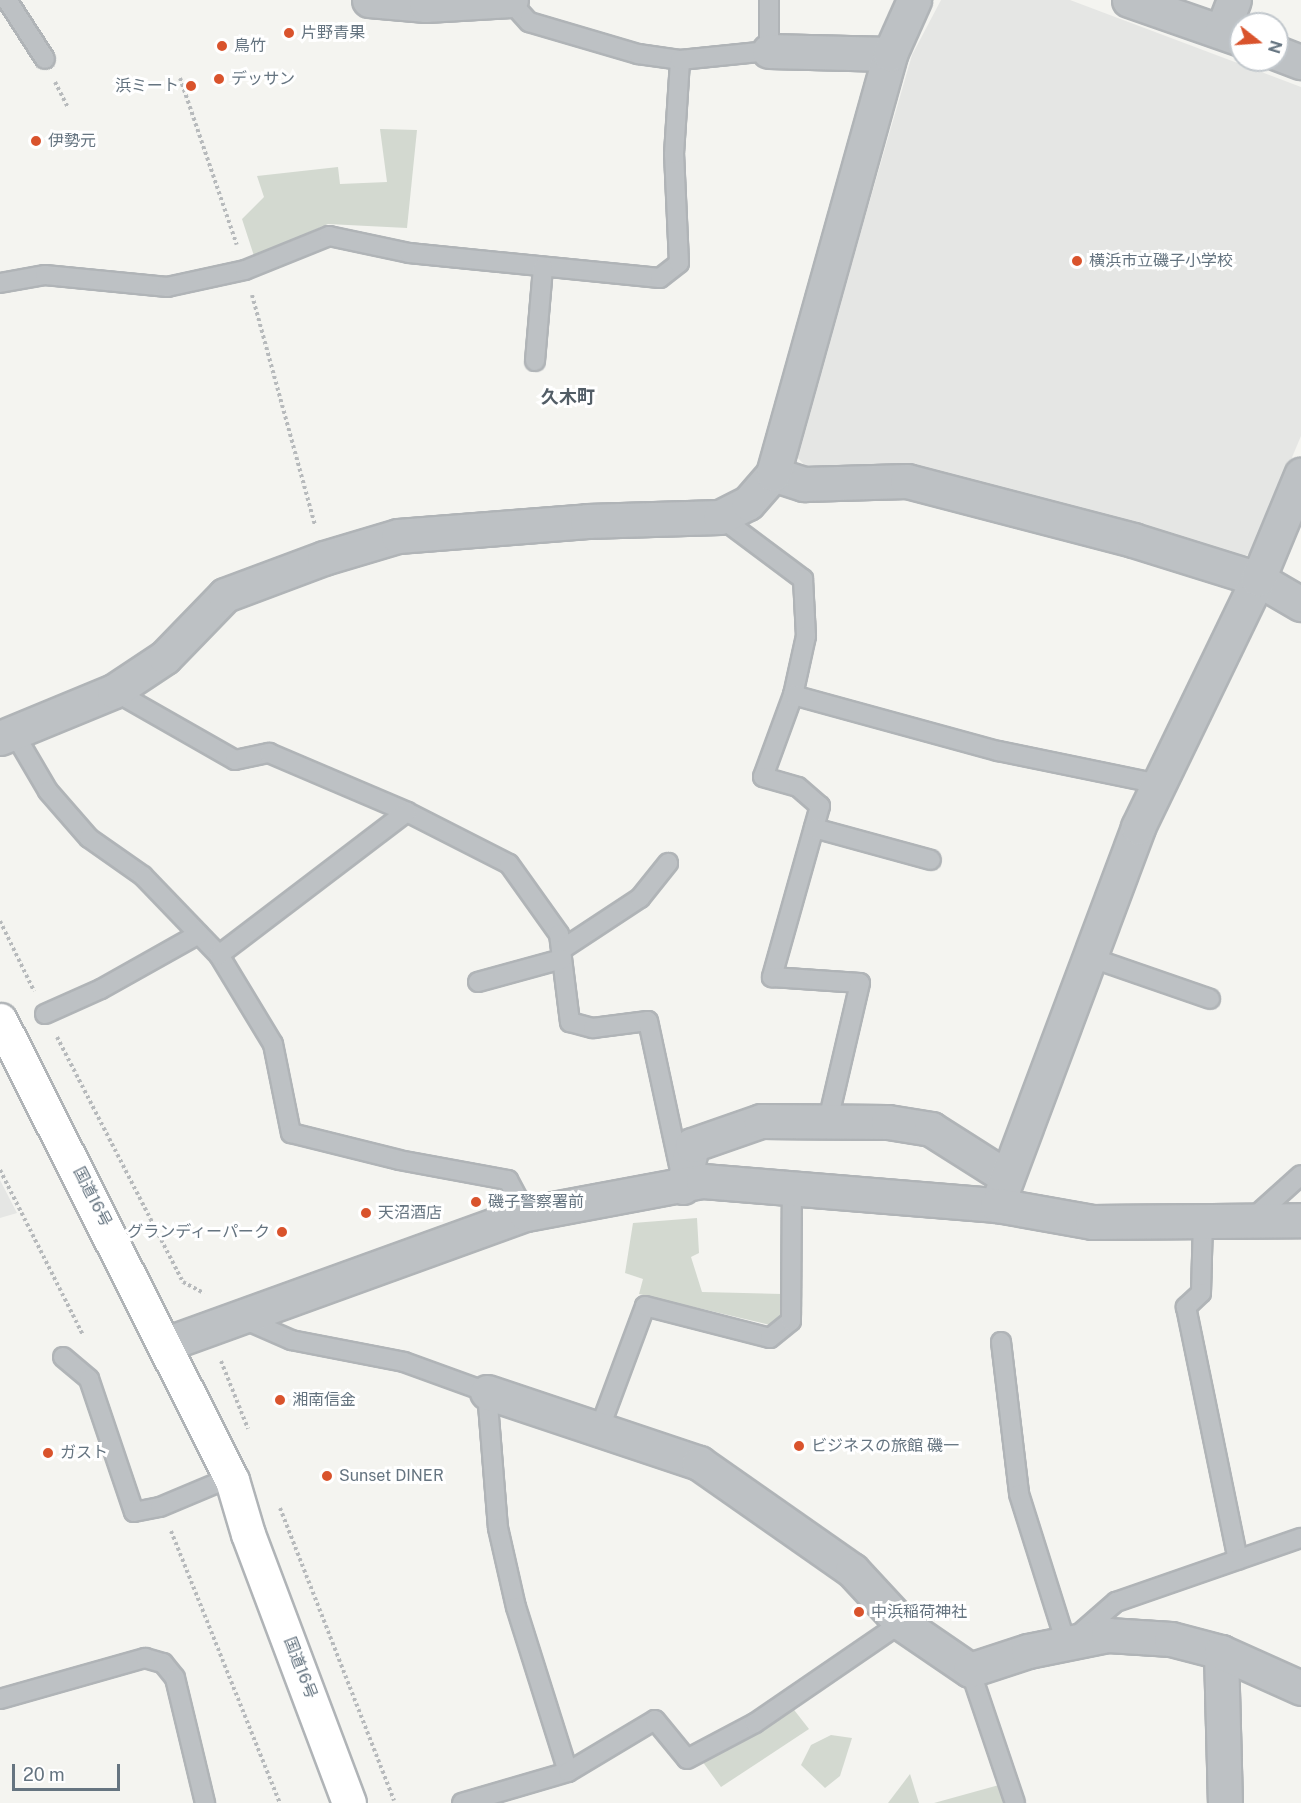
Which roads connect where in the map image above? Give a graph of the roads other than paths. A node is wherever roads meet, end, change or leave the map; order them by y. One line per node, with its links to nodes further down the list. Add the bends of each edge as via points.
1 (7, 0): 10 (lane)
2 (369, 0): 3 (street, via 426,5)
3 (510, 0): 11 (lane, via 529,22 638,54)
4 (770, 0): 8 (lane)
5 (914, 0): 9 (street)
6 (1129, 0): 7 (street)
7 (1229, 34)
8 (769, 51): 9 (street); 11 (lane)
9 (890, 54): 15 (street)
10 (45, 59)
11 (680, 60): 12 (lane, via 674,154 679,263 660,278)
12 (543, 267): 13 (lane, via 409,253 329,236 245,270 167,287 45,275); 14 (lane)
13 (0, 283)
14 (535, 361)
15 (773, 474): 17 (street, via 748,503); 18 (street, via 804,484 906,481 1132,540)
16 (1301, 476): 18 (street)
17 (720, 517): 20 (street, via 587,521 398,536 324,558 225,595 165,657); 21 (lane, via 803,579 806,636)
18 (1257, 579): 19 (street); 23 (street)
19 (1301, 604)
20 (114, 691): 22 (street); 24 (lane, via 235,760 268,753)
21 (793, 695): 23 (lane, via 998,751); 25 (lane, via 763,777 798,787 820,806)
22 (7, 735): 28 (lane, via 89,838 143,876)
23 (1159, 784): 31 (street)
24 (407, 812): 29 (lane); 30 (lane, via 509,864 559,934)
25 (814, 828): 26 (lane); 36 (lane, via 772,977 860,983)
26 (931, 860)
27 (668, 863): 30 (lane, via 640,898)
28 (199, 934): 29 (lane); 34 (lane, via 101,989)
29 (219, 955): 41 (lane, via 273,1044 291,1133 399,1160 508,1180)
30 (561, 955): 32 (lane); 38 (lane, via 570,1022 593,1028 648,1021)
31 (1089, 957): 33 (lane); 40 (street)
32 (478, 982)
33 (1210, 999)
34 (45, 1014)
35 (0, 1020): 47 (highway, 国道16号)
36 (828, 1121): 38 (street, via 761,1121 692,1145); 40 (street, via 888,1122 931,1129)
37 (1301, 1175): 44 (lane)
38 (683, 1187): 39 (street, via 703,1181); 41 (street)
39 (792, 1188): 40 (street); 51 (lane, via 791,1321 770,1338 645,1306)
40 (1001, 1191): 43 (street, via 1092,1222)
41 (526, 1214): 45 (street)
42 (1301, 1220): 44 (street)
43 (1203, 1221): 44 (street); 55 (lane, via 1201,1293 1185,1307)
44 (1250, 1221)
45 (241, 1318): 47 (street); 50 (lane, via 291,1340 404,1362)
46 (1001, 1342): 57 (lane, via 1018,1494)
47 (166, 1344): 49 (highway, 国道16号)
48 (63, 1357): 52 (lane, via 89,1379 134,1512 160,1507)
49 (182, 1374): 52 (highway, 国道16号); 53 (highway, 国道16号, via 232,1480)
50 (487, 1392): 51 (street); 62 (lane, via 498,1528 516,1607)
51 (599, 1430): 56 (street, via 699,1463 852,1570)
52 (217, 1483): 53 (highway, 国道16号)
53 (248, 1534): 64 (highway, 国道16号)
54 (1301, 1538): 55 (lane)
55 (1238, 1560): 57 (lane, via 1116,1602)
56 (901, 1623): 59 (street); 62 (lane, via 755,1723 687,1759 655,1720)
57 (1069, 1642): 58 (street, via 1108,1635 1161,1639); 59 (street)
58 (1221, 1652): 60 (street); 67 (street)
59 (970, 1670): 66 (lane)
60 (1301, 1688)
61 (0, 1699): 63 (lane, via 145,1658 164,1663 174,1678)
62 (568, 1772): 65 (lane)
63 (205, 1803)
64 (349, 1803)
65 (462, 1803)
66 (1015, 1803)
67 (1225, 1803)

